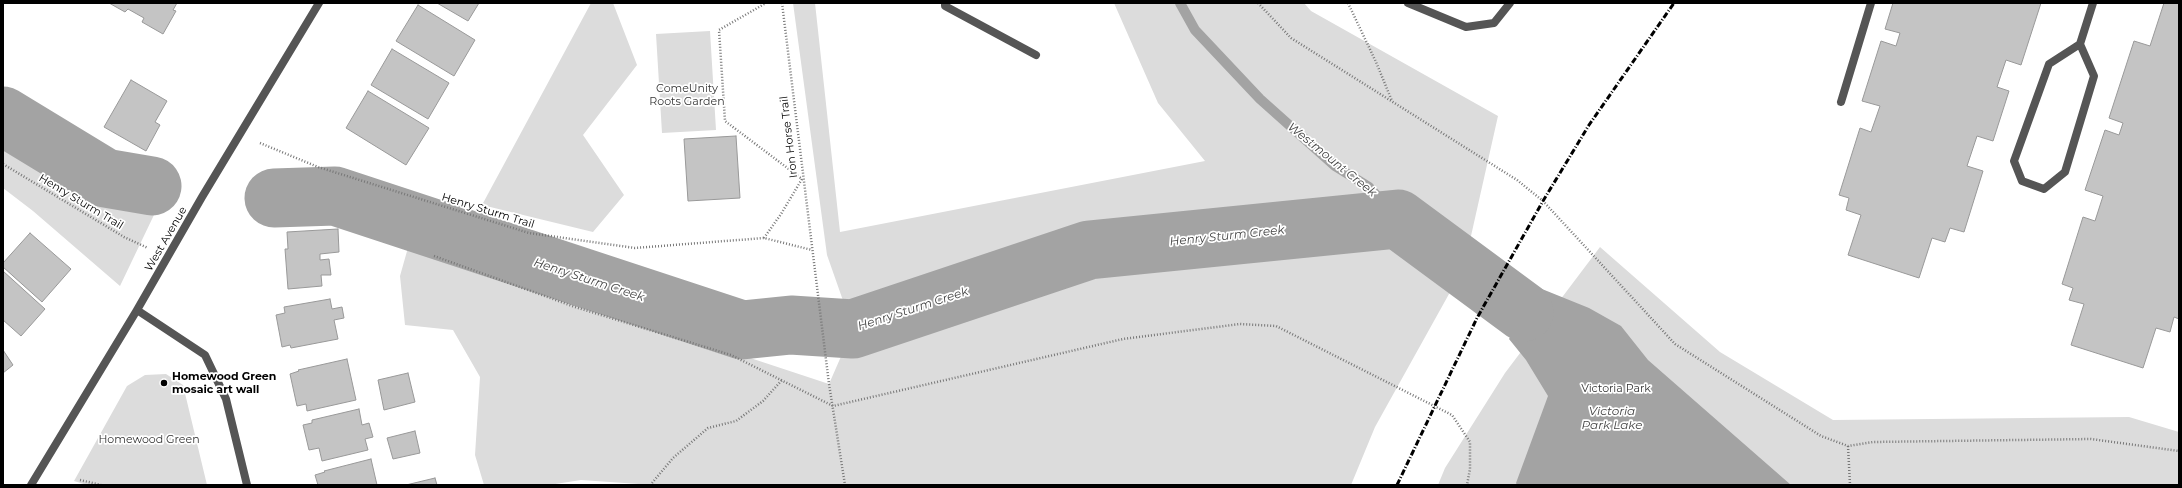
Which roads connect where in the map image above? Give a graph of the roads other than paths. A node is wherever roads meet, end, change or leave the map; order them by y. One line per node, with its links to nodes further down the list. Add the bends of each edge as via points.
1 (319, 3): 10 (street, West Avenue)
2 (945, 3): 8 (street, via 946,6)
3 (1408, 3): 4 (street, via 1466,27 1494,23)
4 (1510, 3)
5 (1871, 3): 9 (street)
6 (2093, 3): 7 (street)
7 (2080, 44): 7 (street, via 2094,76 2065,172 2044,189 2022,181 2014,161 2049,64)
8 (1036, 55)
9 (1841, 102)
10 (137, 310): 11 (street, West Avenue); 12 (street, via 205,355 226,399)
11 (31, 485)
12 (247, 485)

